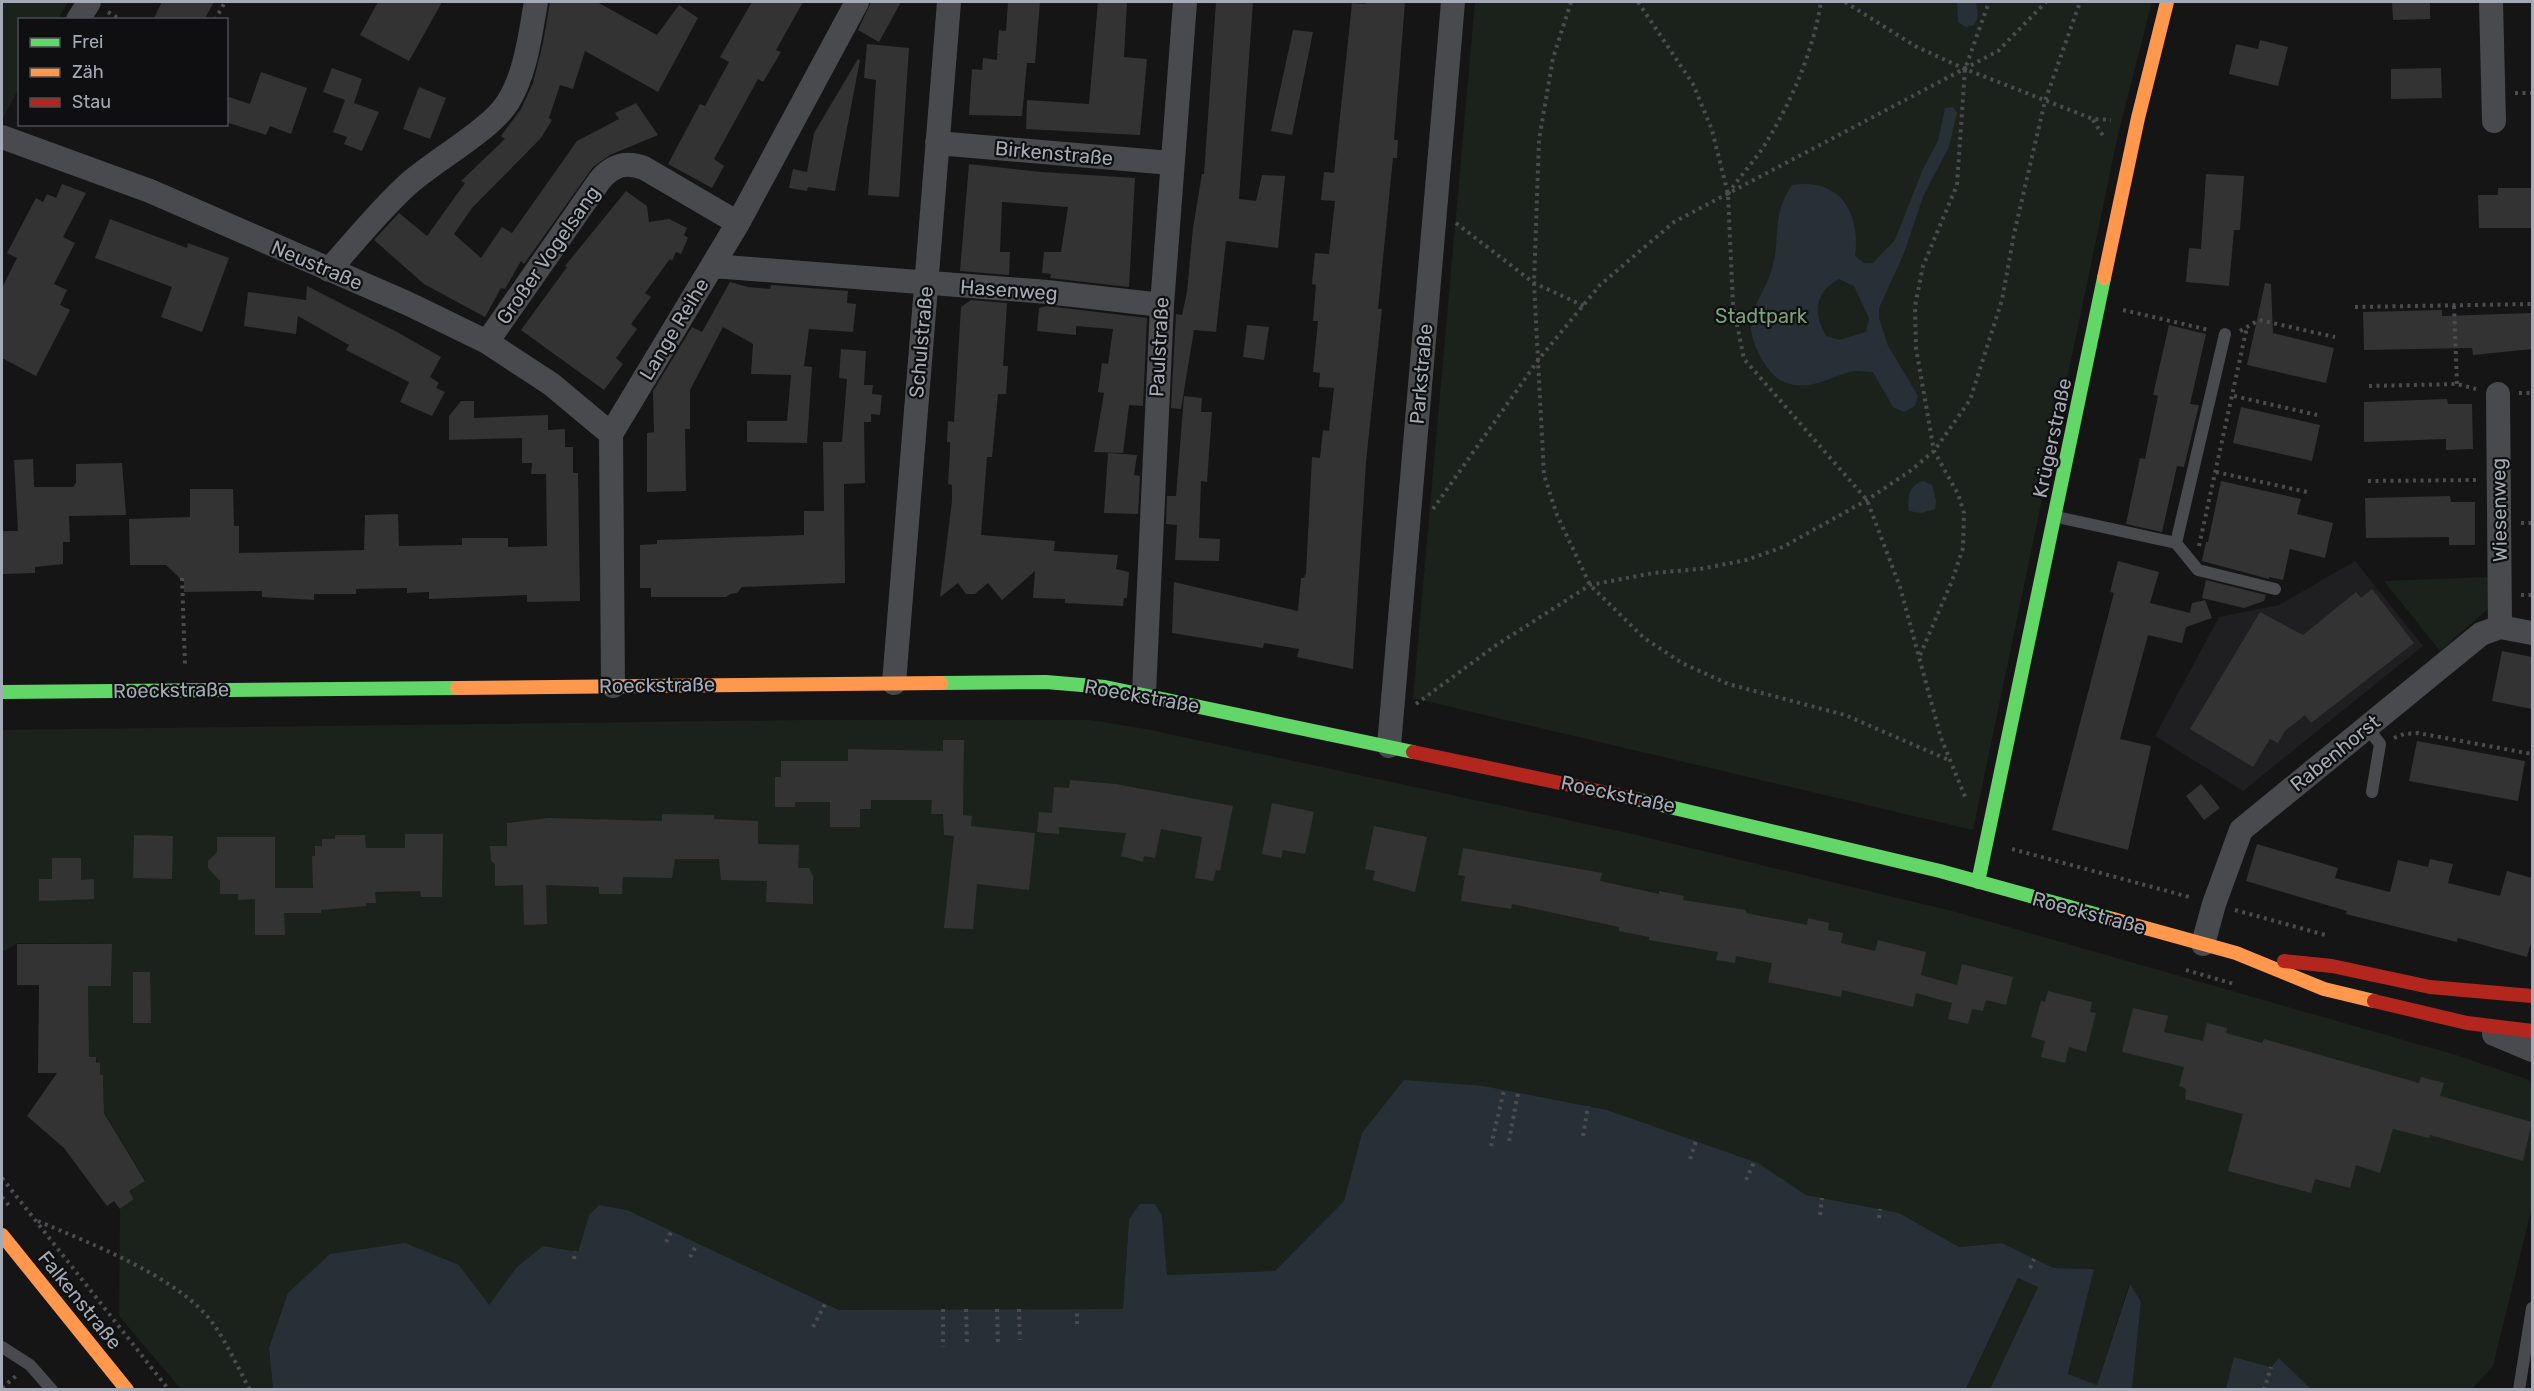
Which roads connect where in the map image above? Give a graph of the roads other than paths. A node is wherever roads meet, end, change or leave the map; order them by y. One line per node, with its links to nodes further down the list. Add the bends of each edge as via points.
1 (89, 2): 9 (street)
2 (536, 2): 16 (street, via 526,54 507,105 494,120 407,186)
3 (857, 2): 14 (street, Lange Reihe)
4 (949, 2): 12 (street, Schulstraße)
5 (1185, 2): 13 (street, Paulstraße)
6 (1453, 2): 33 (street, Parkstraße)
7 (2168, 2): 23 (main road, Krügerstraße, via 2138,118)
8 (2491, 2): 10 (street)
9 (79, 18)
10 (2494, 120)
11 (8, 137): 16 (street, Neustraße, via 150,191)
12 (937, 143): 13 (street, Birkenstraße); 17 (street, Schulstraße)
13 (1171, 163): 18 (street, Paulstraße)
14 (738, 222): 15 (street, Lange Reihe); 20 (street, Großer Vogelsang, via 644,168 631,163 618,165 600,180)
15 (713, 266): 17 (street, Hasenweg); 22 (street, Lange Reihe)
16 (329, 270): 20 (street, Neustraße)
17 (926, 284): 18 (street, Hasenweg); 28 (street, Schulstraße)
18 (1162, 304): 31 (street, Paulstraße)
19 (2224, 334): 24 (lane)
20 (487, 342): 22 (street, Neustraße, via 551,384)
21 (2498, 393): 26 (street, Wiesenweg)
22 (611, 434): 29 (street)
23 (2056, 517): 24 (lane); 35 (main road, Krügerstraße)
24 (2176, 543): 25 (lane, via 2198,570)
25 (2275, 588)
26 (2500, 627): 27 (street); 32 (street, Rabenhorst, via 2481,634)
27 (2532, 633)
28 (894, 683): 29 (main road, Roeckstraße); 31 (main road, Roeckstraße, via 1046,682)
29 (613, 686): 30 (main road, Roeckstraße)
30 (2, 692)
31 (1144, 693): 33 (main road, Roeckstraße)
32 (2373, 735): 34 (lane); 36 (street, Rabenhorst, via 2241,830)
33 (1389, 746): 35 (main road, Roeckstraße, via 1685,809)
34 (2372, 792)
35 (1978, 882): 36 (main road, Roeckstraße)
36 (2203, 944): 37 (main road, Roeckstraße)
37 (2253, 958): 38 (main road, Roeckstraße, via 2332,966 2430,987); 39 (main road, Roeckstraße, via 2324,989)
38 (2532, 996)
39 (2467, 1023): 40 (main road, Roeckstraße); 41 (street, Roeckstraße)
40 (2532, 1031)
41 (2532, 1050)
42 (2, 1235): 46 (main road, Falkenstraße)
43 (2532, 1308): 47 (lane)
44 (2, 1347): 45 (lane, via 30,1365)
45 (52, 1389)
46 (127, 1389)
47 (2519, 1389)

